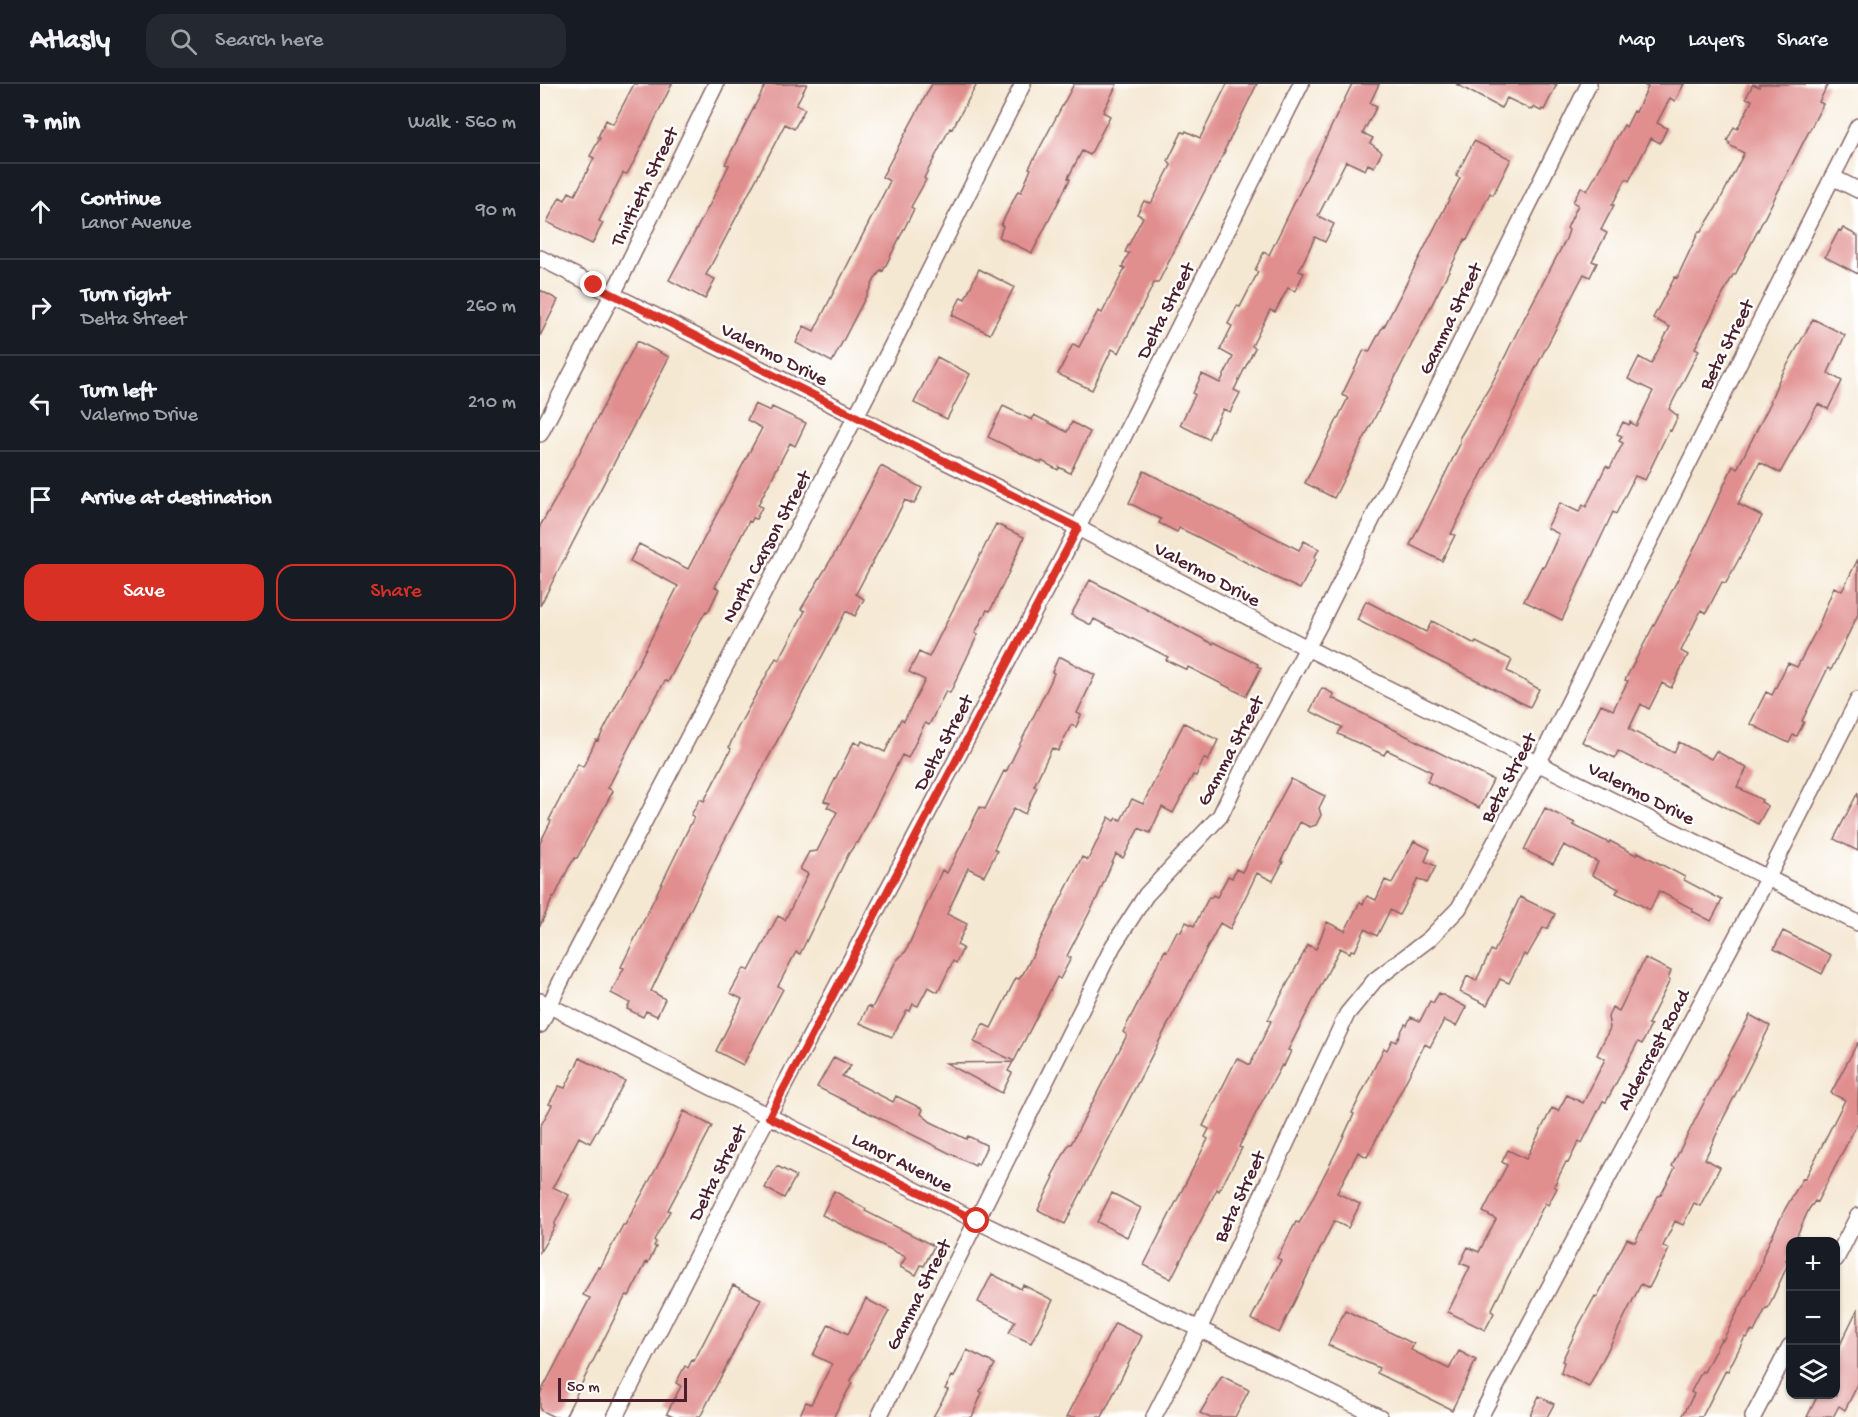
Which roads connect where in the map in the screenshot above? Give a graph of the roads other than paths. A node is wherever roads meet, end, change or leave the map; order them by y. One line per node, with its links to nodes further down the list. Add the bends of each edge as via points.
1 (716, 84): 9 (street, Thirtieth Street)
2 (1023, 84): 10 (street, North Carson Street)
3 (1301, 84): 12 (street, Delta Street)
4 (1589, 84): 13 (street, Gamma Street)
5 (1858, 126): 6 (street, Beta Street)
6 (1832, 177): 7 (street); 15 (street, Beta Street)
7 (1858, 190)
8 (540, 258): 9 (street, Valermo Drive)
9 (612, 294): 10 (street, Valermo Drive); 11 (street, Thirtieth Street)
10 (856, 417): 12 (street, Valermo Drive); 18 (street, North Carson Street, via 567,970)
11 (540, 434)
12 (1078, 528): 13 (street, Valermo Drive); 20 (street, Delta Street)
13 (1307, 648): 15 (street, Valermo Drive); 22 (street, Gamma Street, via 1220,816 1146,894 1113,946)
14 (1858, 700): 16 (street, Aldercrest Road)
15 (1538, 763): 16 (street, Valermo Drive); 24 (street, Beta Street, via 1459,908 1430,939 1375,980 1347,1014)
16 (1767, 879): 17 (street, Valermo Drive); 30 (street, Aldercrest Road)
17 (1858, 923)
18 (545, 1004): 19 (street, North Carson Street); 20 (street, Lanor Avenue)
19 (540, 1025)
20 (769, 1117): 22 (street, Lanor Avenue); 26 (street, Delta Street)
21 (1858, 1216): 23 (street)
22 (977, 1221): 24 (street, Lanor Avenue); 27 (street, Gamma Street)
23 (1840, 1251)
24 (1199, 1329): 28 (street, Beta Street); 29 (street, Lanor Avenue)
25 (1786, 1355): 31 (street)
26 (615, 1417)
27 (879, 1417)
28 (1154, 1417)
29 (1380, 1417)
30 (1480, 1417)
31 (1753, 1417)

